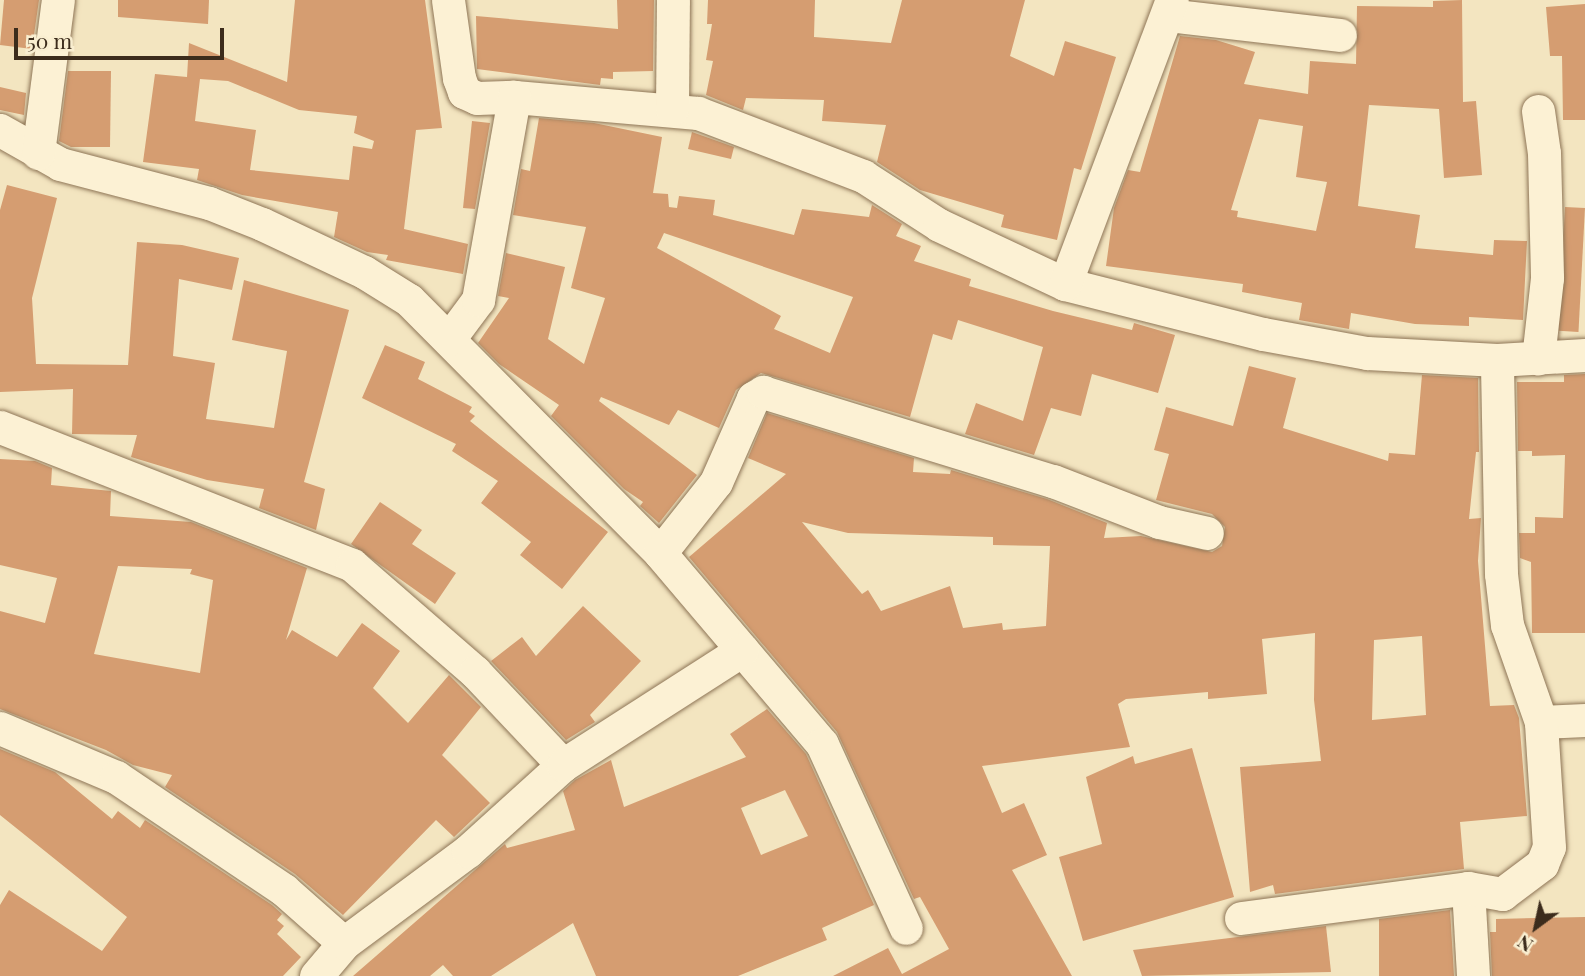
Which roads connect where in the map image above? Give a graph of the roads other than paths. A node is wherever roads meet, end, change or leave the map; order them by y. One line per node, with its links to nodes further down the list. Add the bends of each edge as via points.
1 (58, 0): 10 (street)
2 (448, 0): 6 (street, via 464,92 477,98)
3 (673, 0): 7 (street)
4 (1170, 7): 5 (street); 11 (street)
5 (1340, 35)
6 (514, 97): 7 (street); 12 (street, via 478,300)
7 (672, 109): 11 (street, via 698,113 863,176 939,226)
8 (1538, 111): 14 (street, via 1545,153 1546,278)
9 (0, 130): 10 (street)
10 (38, 153): 12 (street, via 60,164 209,204 261,224 364,272 408,300)
11 (1065, 284): 15 (street, via 1263,334 1367,353)
12 (449, 339): 18 (street)
13 (1585, 355): 14 (street)
14 (1538, 358): 15 (street)
15 (1497, 360): 21 (street, via 1502,587 1507,625)
16 (0, 427): 23 (street, via 352,565 475,672)
17 (1207, 533): 18 (street, via 1158,522 1053,481 763,392 753,398 716,482)
18 (660, 553): 19 (street)
19 (742, 650): 23 (street); 26 (street, via 821,744)
20 (1585, 720): 21 (street)
21 (1541, 722): 24 (street, via 1549,846 1542,864 1502,894)
22 (0, 728): 27 (street, via 116,777 284,890)
23 (563, 765): 27 (street, via 468,851)
24 (1468, 888): 25 (street); 29 (street)
25 (1241, 918)
26 (906, 928)
27 (344, 943): 28 (street)
28 (316, 976)
29 (1473, 976)

